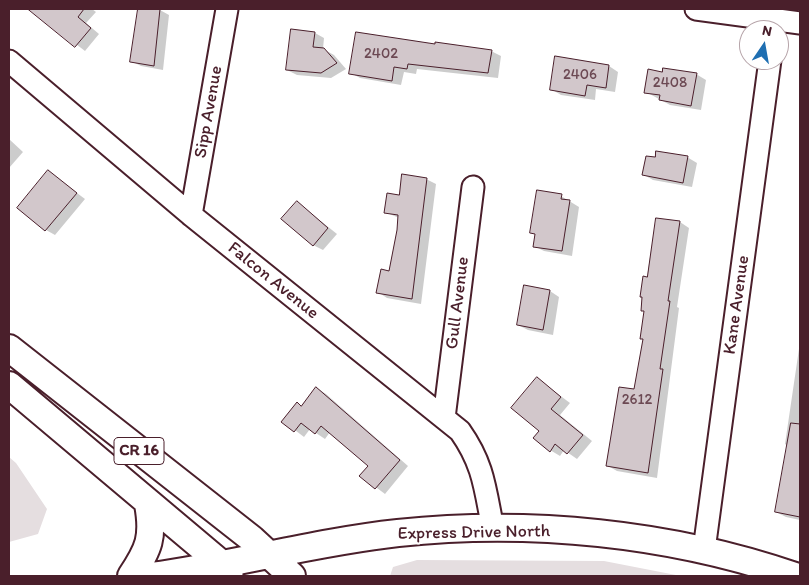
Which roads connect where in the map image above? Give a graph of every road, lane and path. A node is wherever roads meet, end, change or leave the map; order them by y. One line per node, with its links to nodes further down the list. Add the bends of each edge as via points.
1 (227, 9): 8 (street, Sipp Avenue)
2 (696, 9): 3 (street)
3 (775, 19): 4 (street)
4 (800, 23)
5 (9, 60): 8 (street, Falcon Avenue)
6 (769, 70): 14 (street, Kane Avenue)
7 (473, 187): 11 (street, Gull Avenue)
8 (191, 215): 11 (street, Falcon Avenue)
9 (9, 348): 15 (main road, CR 16, via 252,539)
10 (9, 385): 12 (main road, CR 16)
11 (444, 418): 13 (street, Falcon Avenue, via 460,431 475,452 483,476)
12 (148, 504): 16 (main road, CR 16); 17 (main road, via 152,524 149,544)
13 (492, 529): 14 (main road, Express Drive North, via 596,533); 15 (main road, Express Drive North, via 398,533)
14 (704, 550): 20 (main road, Express Drive North)
15 (269, 556): 16 (main road, Express Drive North); 19 (main road, CR 16)
16 (229, 570): 18 (main road, Express Drive North)
17 (131, 576)
18 (152, 576)
19 (292, 576)
20 (795, 576)

